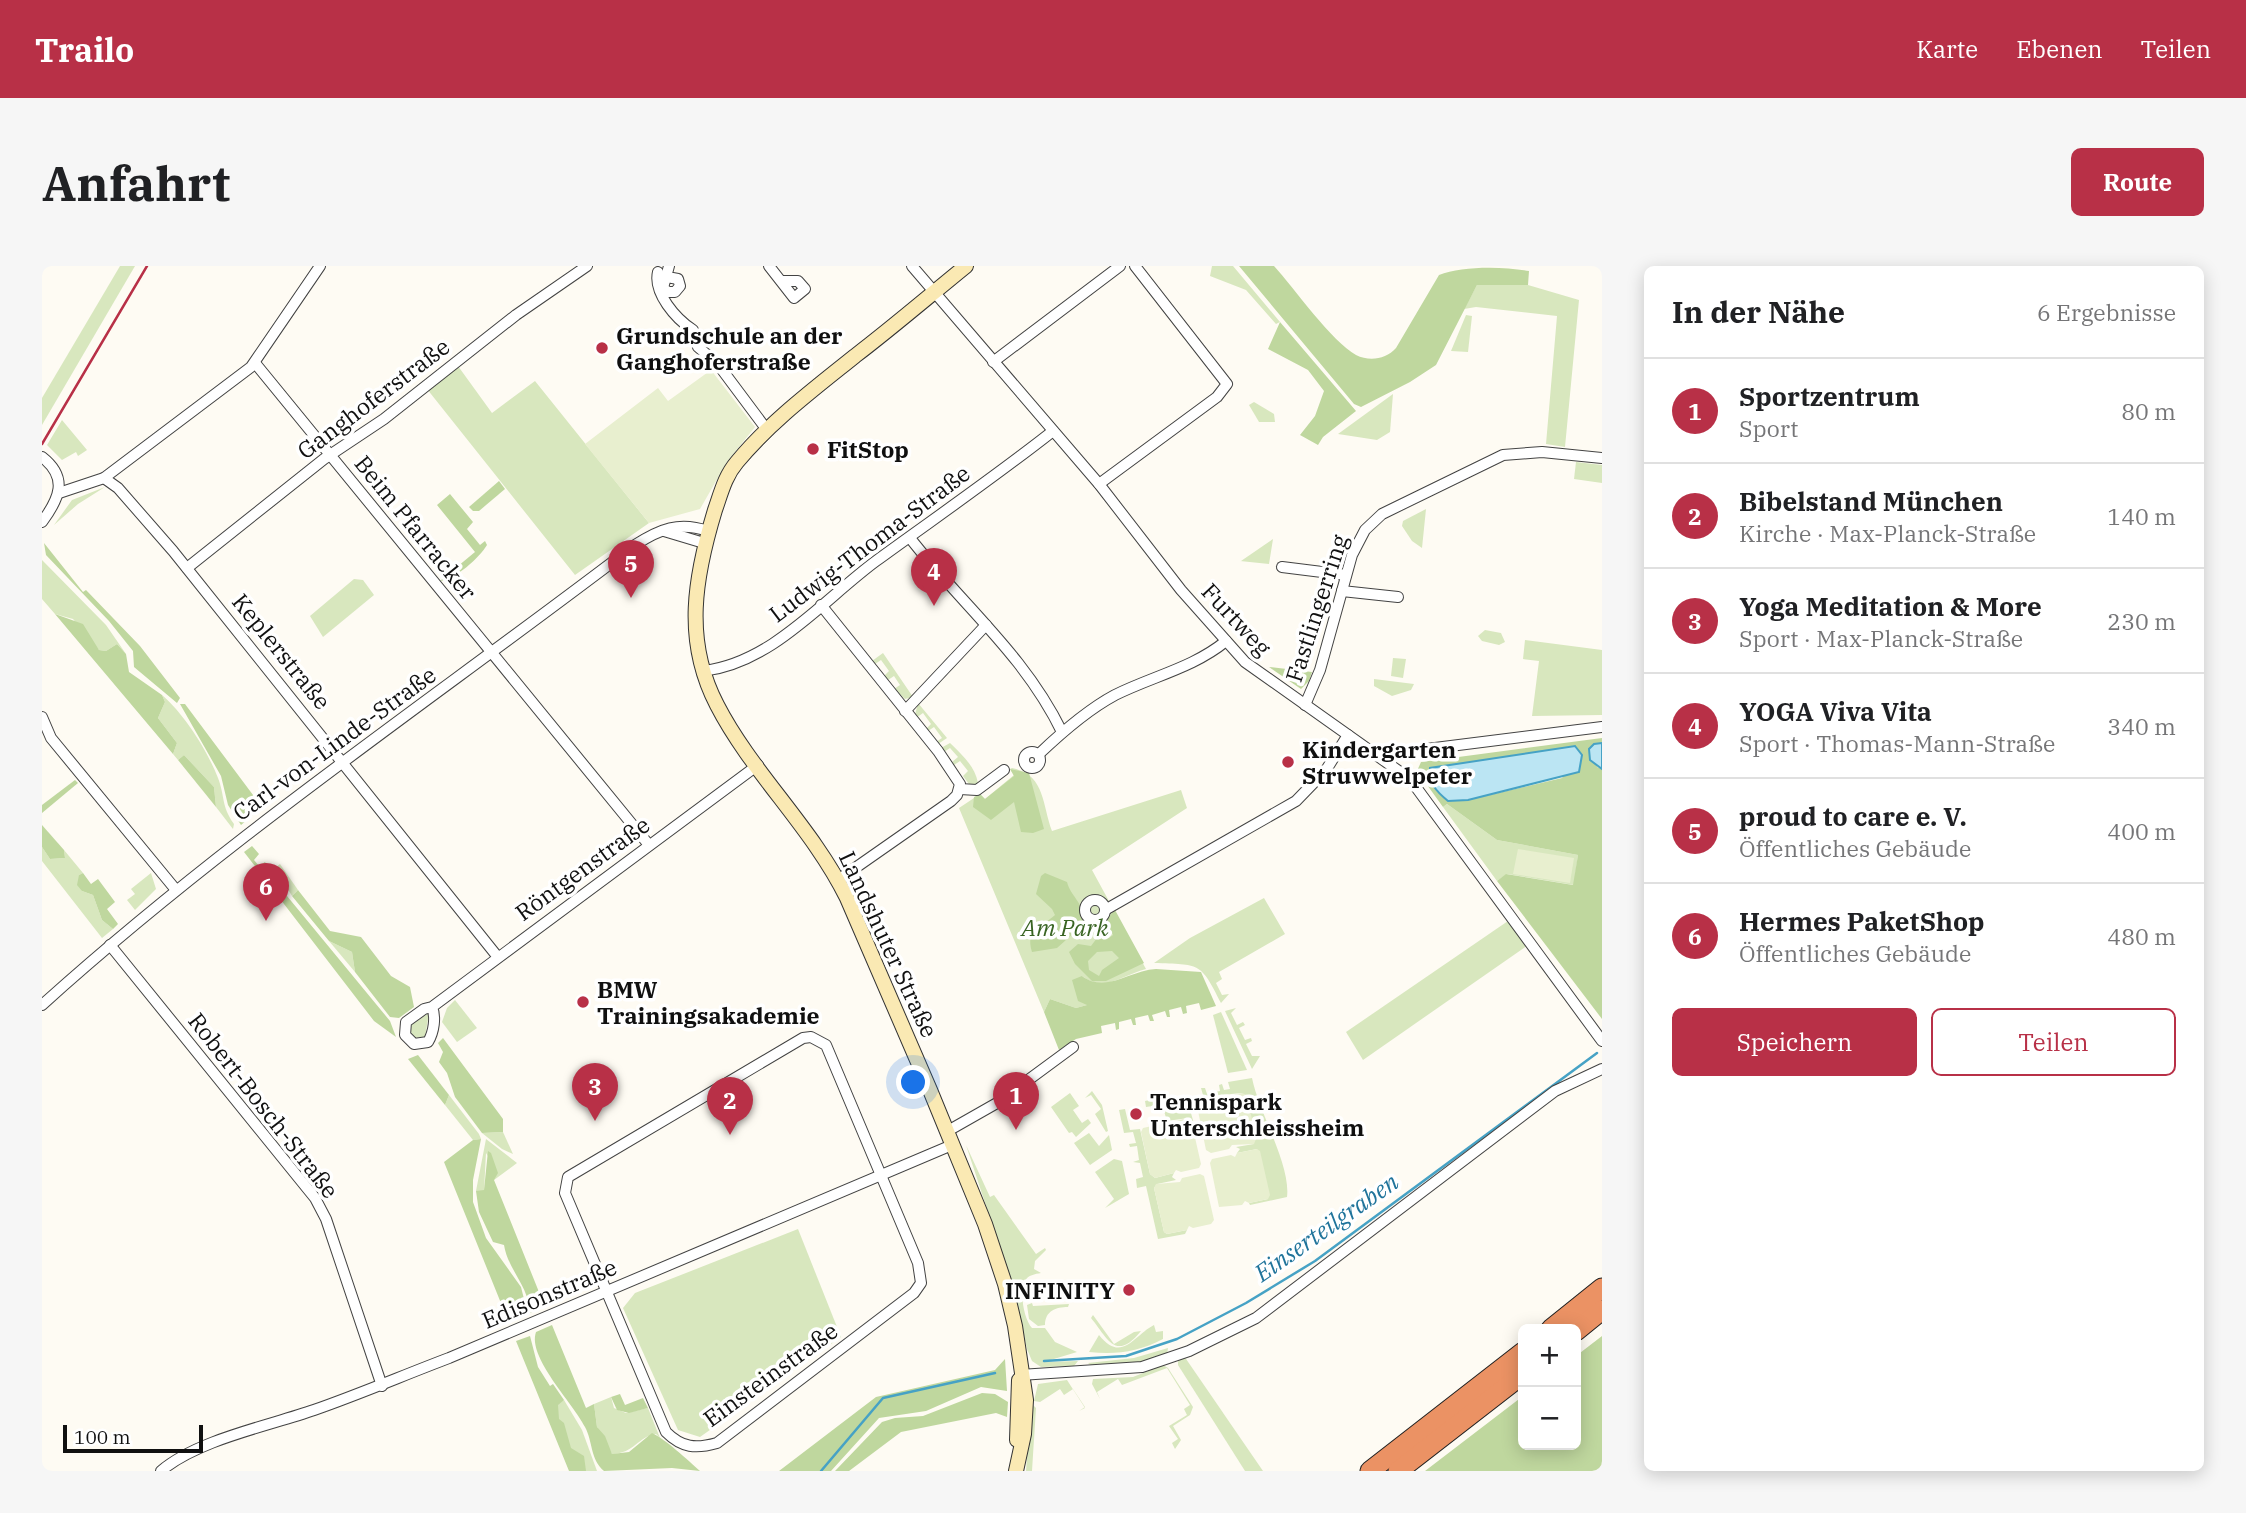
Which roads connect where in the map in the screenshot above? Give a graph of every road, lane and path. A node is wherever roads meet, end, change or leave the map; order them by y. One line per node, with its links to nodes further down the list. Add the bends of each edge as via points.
1 (320, 266): 13 (street)
2 (587, 266): 16 (street, Ganghoferstraße)
3 (769, 266): 9 (street)
4 (912, 266): 11 (street, Furtweg)
5 (966, 266): 11 (main road, Landshuter Straße)
6 (1120, 266): 12 (street)
7 (1135, 266): 20 (street, via 1227,384 1217,397)
8 (663, 271): 10 (street); 10 (street, via 680,286 676,292)
9 (782, 281)
10 (663, 292): 14 (street, via 681,322 693,330 698,346 717,363)
11 (934, 292): 12 (street, Furtweg); 14 (main road, Landshuter Straße)
12 (993, 362): 15 (street, Furtweg)
13 (255, 363): 16 (street, Beim Pfarracker); 19 (street)
14 (767, 430): 23 (main road, Landshuter Straße, via 722,486)
15 (1053, 431): 20 (street, Furtweg); 24 (street, Ludwig-Thoma-Straße)
16 (331, 456): 26 (street, Ganghoferstraße); 33 (street, Beim Pfarracker)
17 (42, 457): 21 (street, via 56,474)
18 (1602, 458): 27 (street, Fastlingerring, via 1526,451 1487,461 1382,514 1357,542)
19 (104, 478): 21 (street); 26 (street, Keplerstraße, via 118,488)
20 (1099, 484): 32 (street, Furtweg)
21 (59, 493): 22 (street)
22 (42, 522)
23 (706, 537): 33 (street, Carl-von-Linde-Straße, via 664,531 650,536); 34 (main road, Landshuter Straße, via 694,604)
24 (910, 538): 30 (street, Ludwig-Thoma-Straße); 31 (street)
25 (1282, 567): 27 (street)
26 (187, 568): 44 (street, Keplerstraße)
27 (1346, 575): 28 (street, Fastlingerring)
28 (1342, 591): 29 (street); 35 (street, Fastlingerring, via 1320,670)
29 (1398, 597)
30 (821, 605): 34 (street, Ludwig-Thoma-Straße, via 745,660); 36 (street)
31 (986, 625): 36 (street); 39 (street, via 1017,658)
32 (1226, 641): 35 (street, Furtweg, via 1260,675); 39 (street, via 1178,671 1115,695)
33 (491, 653): 44 (street, Carl-von-Linde-Straße); 49 (street, Beim Pfarracker)
34 (703, 671): 45 (main road, Landshuter Straße, via 723,717)
35 (1304, 705): 40 (street, Furtweg)
36 (905, 711): 48 (street, via 958,779)
37 (42, 717): 51 (street, via 51,738)
38 (1602, 727): 41 (street)
39 (1062, 732): 42 (street)
40 (1348, 735): 43 (street, Furtweg); 52 (street, via 1326,770 1296,801)
41 (1414, 753): 43 (street); 47 (street)
42 (1038, 754)
43 (1379, 755): 47 (street, Furtweg)
44 (342, 762): 51 (street, Carl-von-Linde-Straße); 54 (street, Keplerstraße)
45 (758, 765): 49 (street, Röntgenstraße); 50 (main road, Landshuter Straße)
46 (1004, 770): 48 (street, via 977,790)
47 (1410, 779): 57 (street, Furtweg)
48 (960, 789): 50 (street, via 950,801)
49 (649, 845): 54 (street, Röntgenstraße)
50 (838, 880): 60 (main road, Landshuter Straße)
51 (176, 890): 53 (street, Carl-von-Linde-Straße)
52 (1105, 910)
53 (110, 945): 55 (street, Carl-von-Linde-Straße); 70 (street, Robert-Bosch-Straße, via 315,1198)
54 (497, 956): 56 (street, Röntgenstraße)
55 (42, 1006)
56 (432, 1007)
57 (1602, 1041)
58 (1073, 1047): 60 (street, Edisonstraße)
59 (1602, 1069): 68 (street, via 1555,1091 1234,1331 1142,1367)
60 (949, 1139): 61 (street, Edisonstraße); 68 (main road, Landshuter Straße, via 1005,1284)
61 (881, 1176): 63 (street, Edisonstraße); 63 (street, via 825,1045 803,1038 568,1177 565,1193); 63 (street, Einsteinstraße, via 918,1263 921,1283 914,1293 717,1443 685,1446 666,1432)
62 (1602, 1288): 65 (highway)
63 (607, 1293): 70 (street, Edisonstraße)
64 (1602, 1310): 66 (highway)
65 (1557, 1324)
66 (1581, 1327)
67 (1518, 1356): 73 (highway)
68 (1020, 1375): 72 (main road, Landshuter Straße, via 1026,1400)
69 (1518, 1378): 74 (highway)
70 (382, 1385): 71 (street, Edisonstraße, via 209,1445)
71 (161, 1471)
72 (1016, 1471)
73 (1370, 1471)
74 (1398, 1471)

